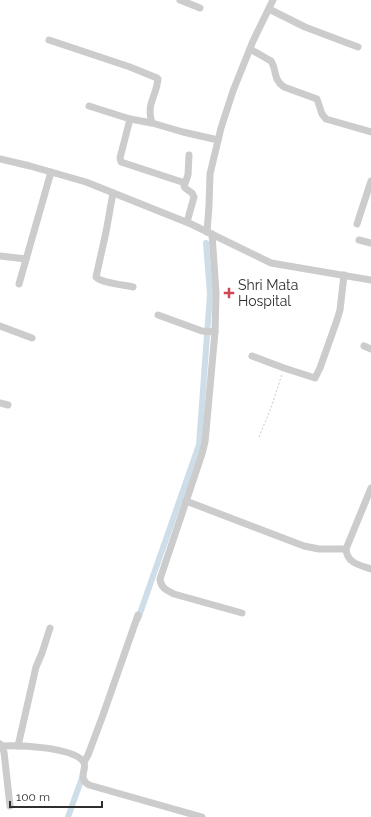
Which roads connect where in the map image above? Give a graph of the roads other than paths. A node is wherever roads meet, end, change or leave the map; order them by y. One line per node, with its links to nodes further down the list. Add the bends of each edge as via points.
1 (180, 0): 3 (street)
2 (273, 0): 4 (street)
3 (200, 8)
4 (269, 9): 6 (street, via 305,27); 7 (street)
5 (50, 40): 10 (street, via 157,78 150,109)
6 (358, 47)
7 (250, 49): 11 (street, via 273,64 274,74 280,85 317,99 326,119); 12 (street, via 233,91)
8 (89, 106): 9 (street)
9 (130, 119): 10 (street); 17 (street, via 121,162)
10 (152, 123): 12 (street)
11 (371, 132)
12 (218, 140): 22 (street, via 210,174)
13 (189, 155): 17 (street)
14 (0, 159): 15 (street)
15 (51, 172): 18 (street); 26 (street)
16 (371, 181): 19 (street)
17 (185, 183): 20 (street, via 185,188 194,197)
18 (114, 193): 20 (street); 30 (street, via 96,277)
19 (367, 205): 21 (street)
20 (187, 222): 22 (street)
21 (357, 224)
22 (209, 233): 27 (street, via 271,263); 33 (street, via 216,293)
23 (359, 240): 24 (street)
24 (371, 243)
25 (0, 256): 26 (street)
26 (26, 259): 29 (street)
27 (344, 276): 28 (street); 37 (street, via 339,315 315,378)
28 (371, 280)
29 (19, 284)
30 (133, 287)
31 (158, 315): 33 (street)
32 (0, 326): 34 (street)
33 (211, 332): 41 (street, via 205,442)
34 (32, 338)
35 (364, 346): 36 (street)
36 (371, 349)
37 (252, 356)
38 (0, 403): 39 (street)
39 (8, 405)
40 (371, 488): 42 (street)
41 (186, 501): 42 (street, via 304,546 319,549); 44 (street, via 160,579 161,585 174,594)
42 (346, 548): 43 (street, via 346,554 352,562)
43 (371, 569)
44 (242, 613)
45 (138, 615): 49 (street)
46 (50, 628): 48 (street, via 36,668)
47 (1, 745): 48 (street); 50 (street)
48 (18, 746): 49 (street, via 62,750)
49 (84, 762): 51 (street, via 83,778 93,787)
50 (10, 806)
51 (202, 817)

